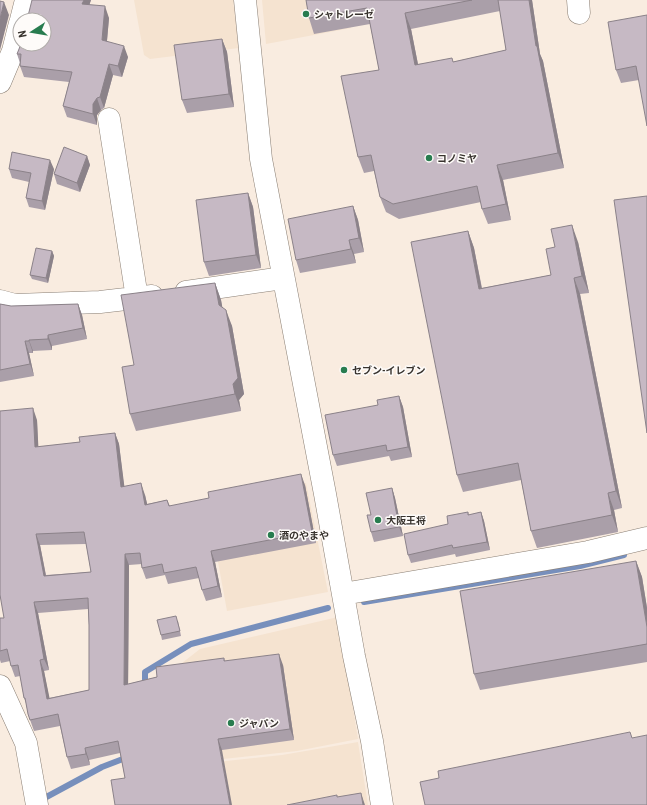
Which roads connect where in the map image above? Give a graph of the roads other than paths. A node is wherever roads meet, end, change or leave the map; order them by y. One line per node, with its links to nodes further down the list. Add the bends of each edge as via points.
1 (26, 0): 3 (street)
2 (245, 0): 7 (street, via 260,159)
3 (23, 12)
4 (13, 52): 5 (street)
5 (0, 82)
6 (109, 119): 8 (street)
7 (283, 278): 8 (street); 11 (street)
8 (137, 298): 9 (street, via 15,305)
9 (0, 301)
10 (647, 538): 11 (street, via 588,552)
11 (343, 594): 14 (street)
12 (0, 686): 13 (street, via 26,743)
13 (37, 805)
14 (382, 805)

